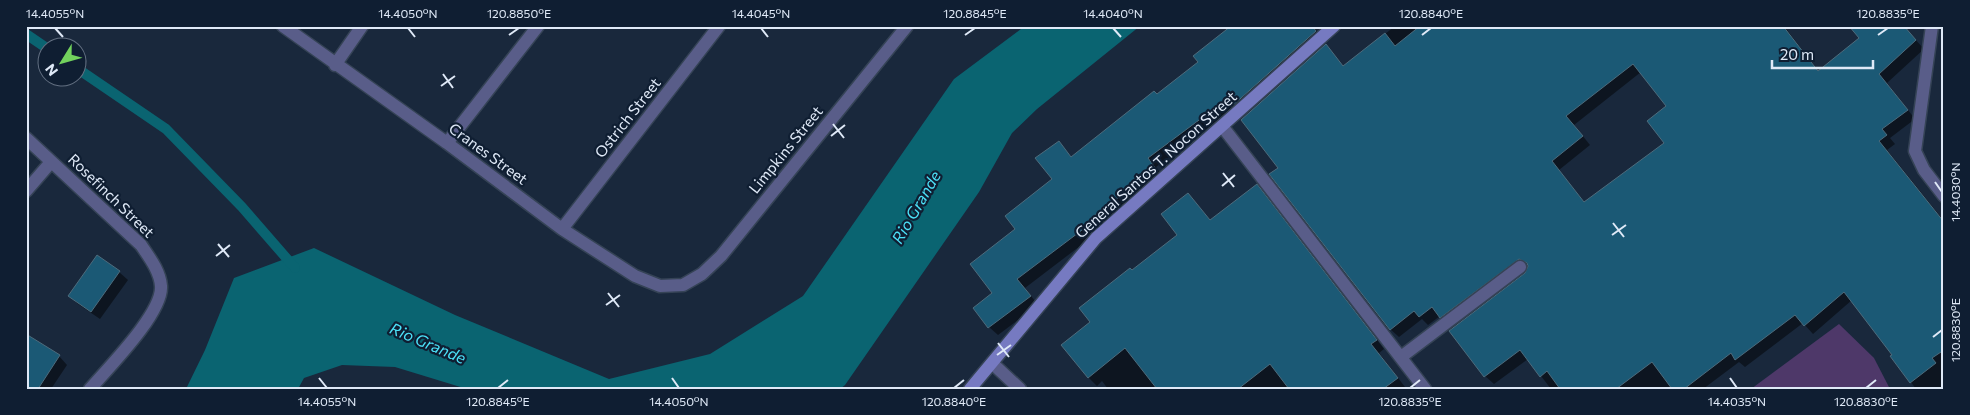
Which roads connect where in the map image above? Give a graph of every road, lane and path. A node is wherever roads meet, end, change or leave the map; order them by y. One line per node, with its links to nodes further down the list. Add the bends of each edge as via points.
1 (283, 26): 8 (street, Cranes Street)
2 (362, 26): 8 (street)
3 (538, 26): 11 (street)
4 (719, 26): 15 (street, Ostrich Street)
5 (907, 26): 17 (street, Limpkins Street, via 721,256 702,274)
6 (1334, 26): 9 (main road, General Santos T. Nocon Street)
7 (1932, 26): 14 (street, via 1915,151 1924,170)
8 (335, 65): 11 (street, Cranes Street)
9 (1222, 126): 18 (street); 19 (main road, General Santos T. Nocon Street, via 1096,238)
10 (26, 138): 12 (street, Rosefinch Street)
11 (447, 143): 15 (street, Cranes Street)
12 (51, 162): 13 (street); 20 (street, Rosefinch Street, via 141,245 154,265 161,286 158,304 149,319)
13 (26, 191)
14 (1944, 196)
15 (562, 230): 17 (street, Cranes Street, via 635,276 660,286)
16 (1520, 267): 18 (street)
17 (682, 285)
18 (1401, 357): 23 (street)
19 (992, 363): 21 (main road, General Santos T. Nocon Street); 22 (street)
20 (90, 389)
21 (970, 389)
22 (1020, 389)
23 (1425, 389)

